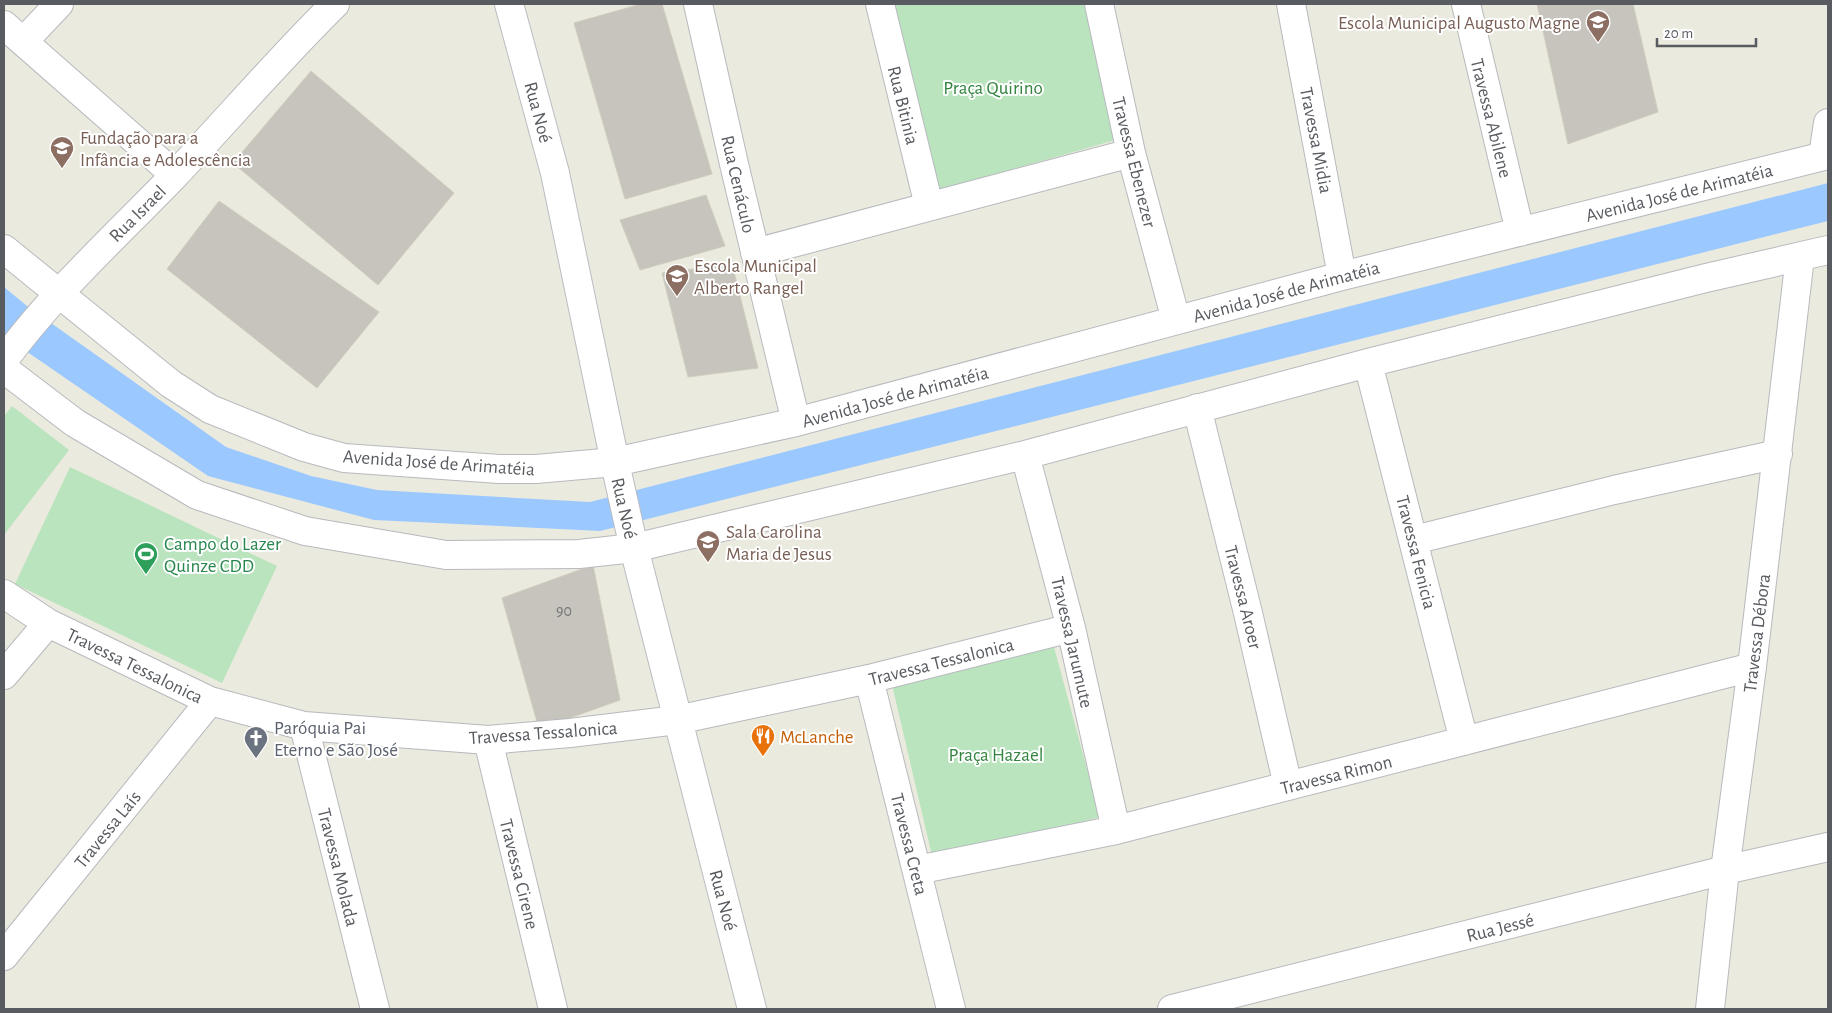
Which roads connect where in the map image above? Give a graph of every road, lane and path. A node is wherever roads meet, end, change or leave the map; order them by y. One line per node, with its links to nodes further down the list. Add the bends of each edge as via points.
1 (59, 4): 9 (street)
2 (335, 4): 13 (street, Rua Israel, via 293,45)
3 (509, 4): 29 (street, Rua Noé, via 555,173)
4 (698, 4): 18 (street, Rua Cenáculo)
5 (880, 4): 14 (street, Rua Bitinia)
6 (1098, 4): 11 (street, Travessa Ebenezer)
7 (1291, 4): 20 (street, Travessa Midia)
8 (1466, 4): 15 (street, Travessa Abilene)
9 (14, 33): 13 (street)
10 (1828, 124): 12 (street)
11 (1131, 153): 14 (street); 22 (street, Travessa Ebenezer)
12 (1826, 155): 15 (street, Avenida José de Arimatéia)
13 (175, 175): 21 (street, Rua Israel)
14 (929, 206): 18 (street)
15 (1520, 232): 20 (street, Avenida José de Arimatéia)
16 (4, 249): 21 (street, Avenida José de Arimatéia)
17 (1828, 250): 19 (street)
18 (755, 253): 26 (street, Rua Cenáculo)
19 (1800, 257): 24 (street); 27 (street, Travessa Débora)
20 (1342, 276): 22 (street, Avenida José de Arimatéia)
21 (55, 298): 23 (street, Rua Israel); 29 (street, Avenida José de Arimatéia, via 210,409 304,447 344,458 498,469)
22 (1176, 320): 26 (street, Avenida José de Arimatéia)
23 (5, 361): 31 (street, via 75,423 198,495 305,531 446,555 579,554)
24 (1368, 363): 25 (street); 30 (street, Travessa Fenicia)
25 (1197, 408): 28 (street); 43 (street, Travessa Aroer)
26 (796, 422): 29 (street, Avenida José de Arimatéia)
27 (1778, 454): 30 (street, via 1614,490); 35 (street, Travessa Débora)
28 (1025, 455): 31 (street); 34 (street, Travessa Jarumute)
29 (616, 467): 31 (street, Rua Noé)
30 (1414, 540): 42 (street, Travessa Fenicia)
31 (633, 544): 39 (street, Rua Noé)
32 (4, 594): 33 (street, Travessa Tessalonica)
33 (48, 624): 36 (street); 38 (street, Travessa Tessalonica)
34 (1071, 628): 37 (street, Travessa Tessalonica); 44 (street, Travessa Jarumute)
35 (1752, 667): 42 (street, Travessa Rimon); 47 (street, Travessa Débora)
36 (4, 675)
37 (869, 679): 39 (street, Travessa Tessalonica); 46 (street, Travessa Creta)
38 (210, 701): 40 (street, Travessa Tessalonica); 48 (street, Travessa Laís)
39 (677, 720): 41 (street, Travessa Tessalonica); 51 (street, Rua Noé)
40 (304, 726): 41 (street, Travessa Tessalonica); 49 (street, Travessa Molada)
41 (488, 740): 50 (street, Travessa Cirene)
42 (1464, 741): 43 (street, Travessa Rimon)
43 (1288, 786): 44 (street, Travessa Rimon)
44 (1116, 830): 46 (street, Travessa Rimon)
45 (1828, 847): 47 (street, Rua Jessé)
46 (917, 870): 52 (street, Travessa Creta)
47 (1725, 870): 53 (street, Rua Jessé); 54 (street, Travessa Débora)
48 (4, 956)
49 (374, 1009)
50 (553, 1009)
51 (752, 1009)
52 (951, 1009)
53 (1172, 1009)
54 (1710, 1009)

